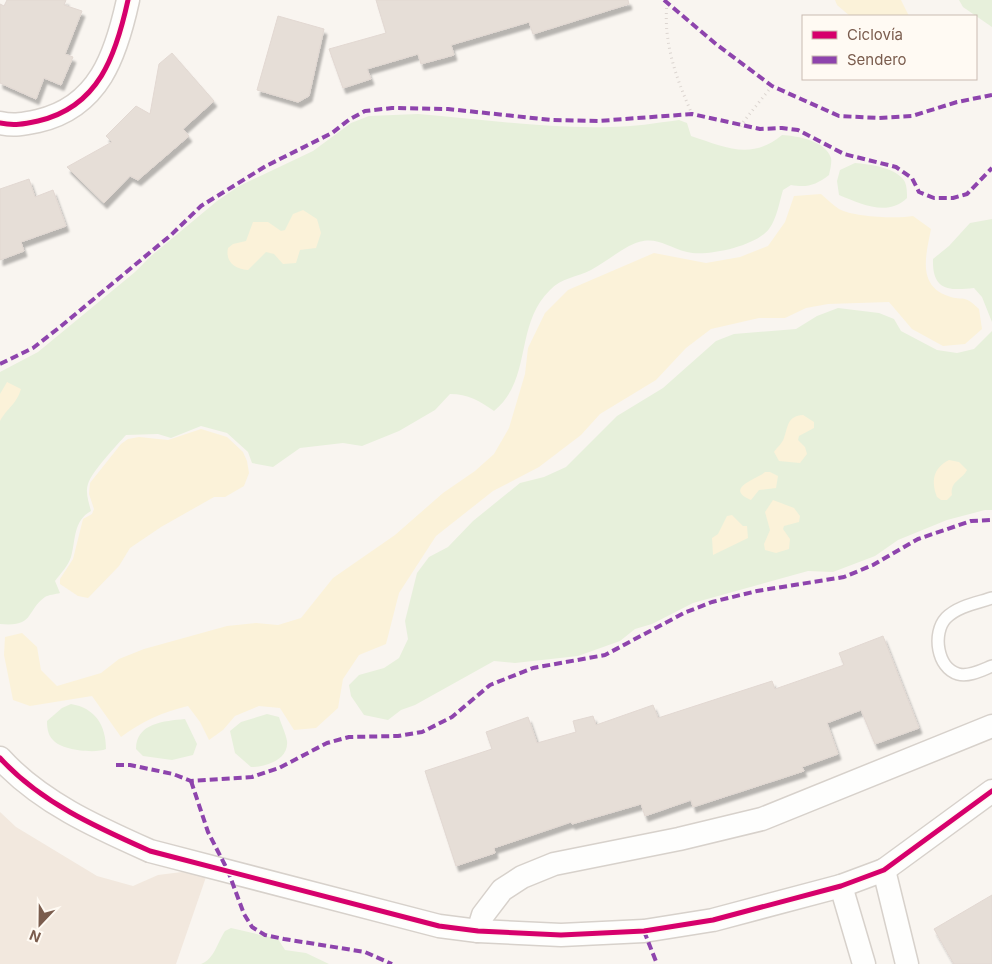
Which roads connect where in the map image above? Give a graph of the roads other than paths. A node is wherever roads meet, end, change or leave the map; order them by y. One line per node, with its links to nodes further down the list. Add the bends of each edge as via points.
1 (128, 0): 2 (street, via 116,48 101,77 84,99 56,117 14,126)
2 (0, 123)
3 (992, 598): 4 (lane, via 957,610 945,619 938,643 947,667 958,674 973,674)
4 (992, 666)
5 (992, 726): 10 (street, via 762,819 554,864 522,877 502,890 483,915)
6 (0, 758): 10 (street, via 14,774 61,808 150,851 438,926)
7 (992, 791): 8 (street)
8 (884, 870): 9 (street); 12 (street)
9 (841, 886): 10 (street, via 713,920 644,931 561,936); 11 (street)
10 (478, 931)
11 (864, 964)
12 (907, 964)

